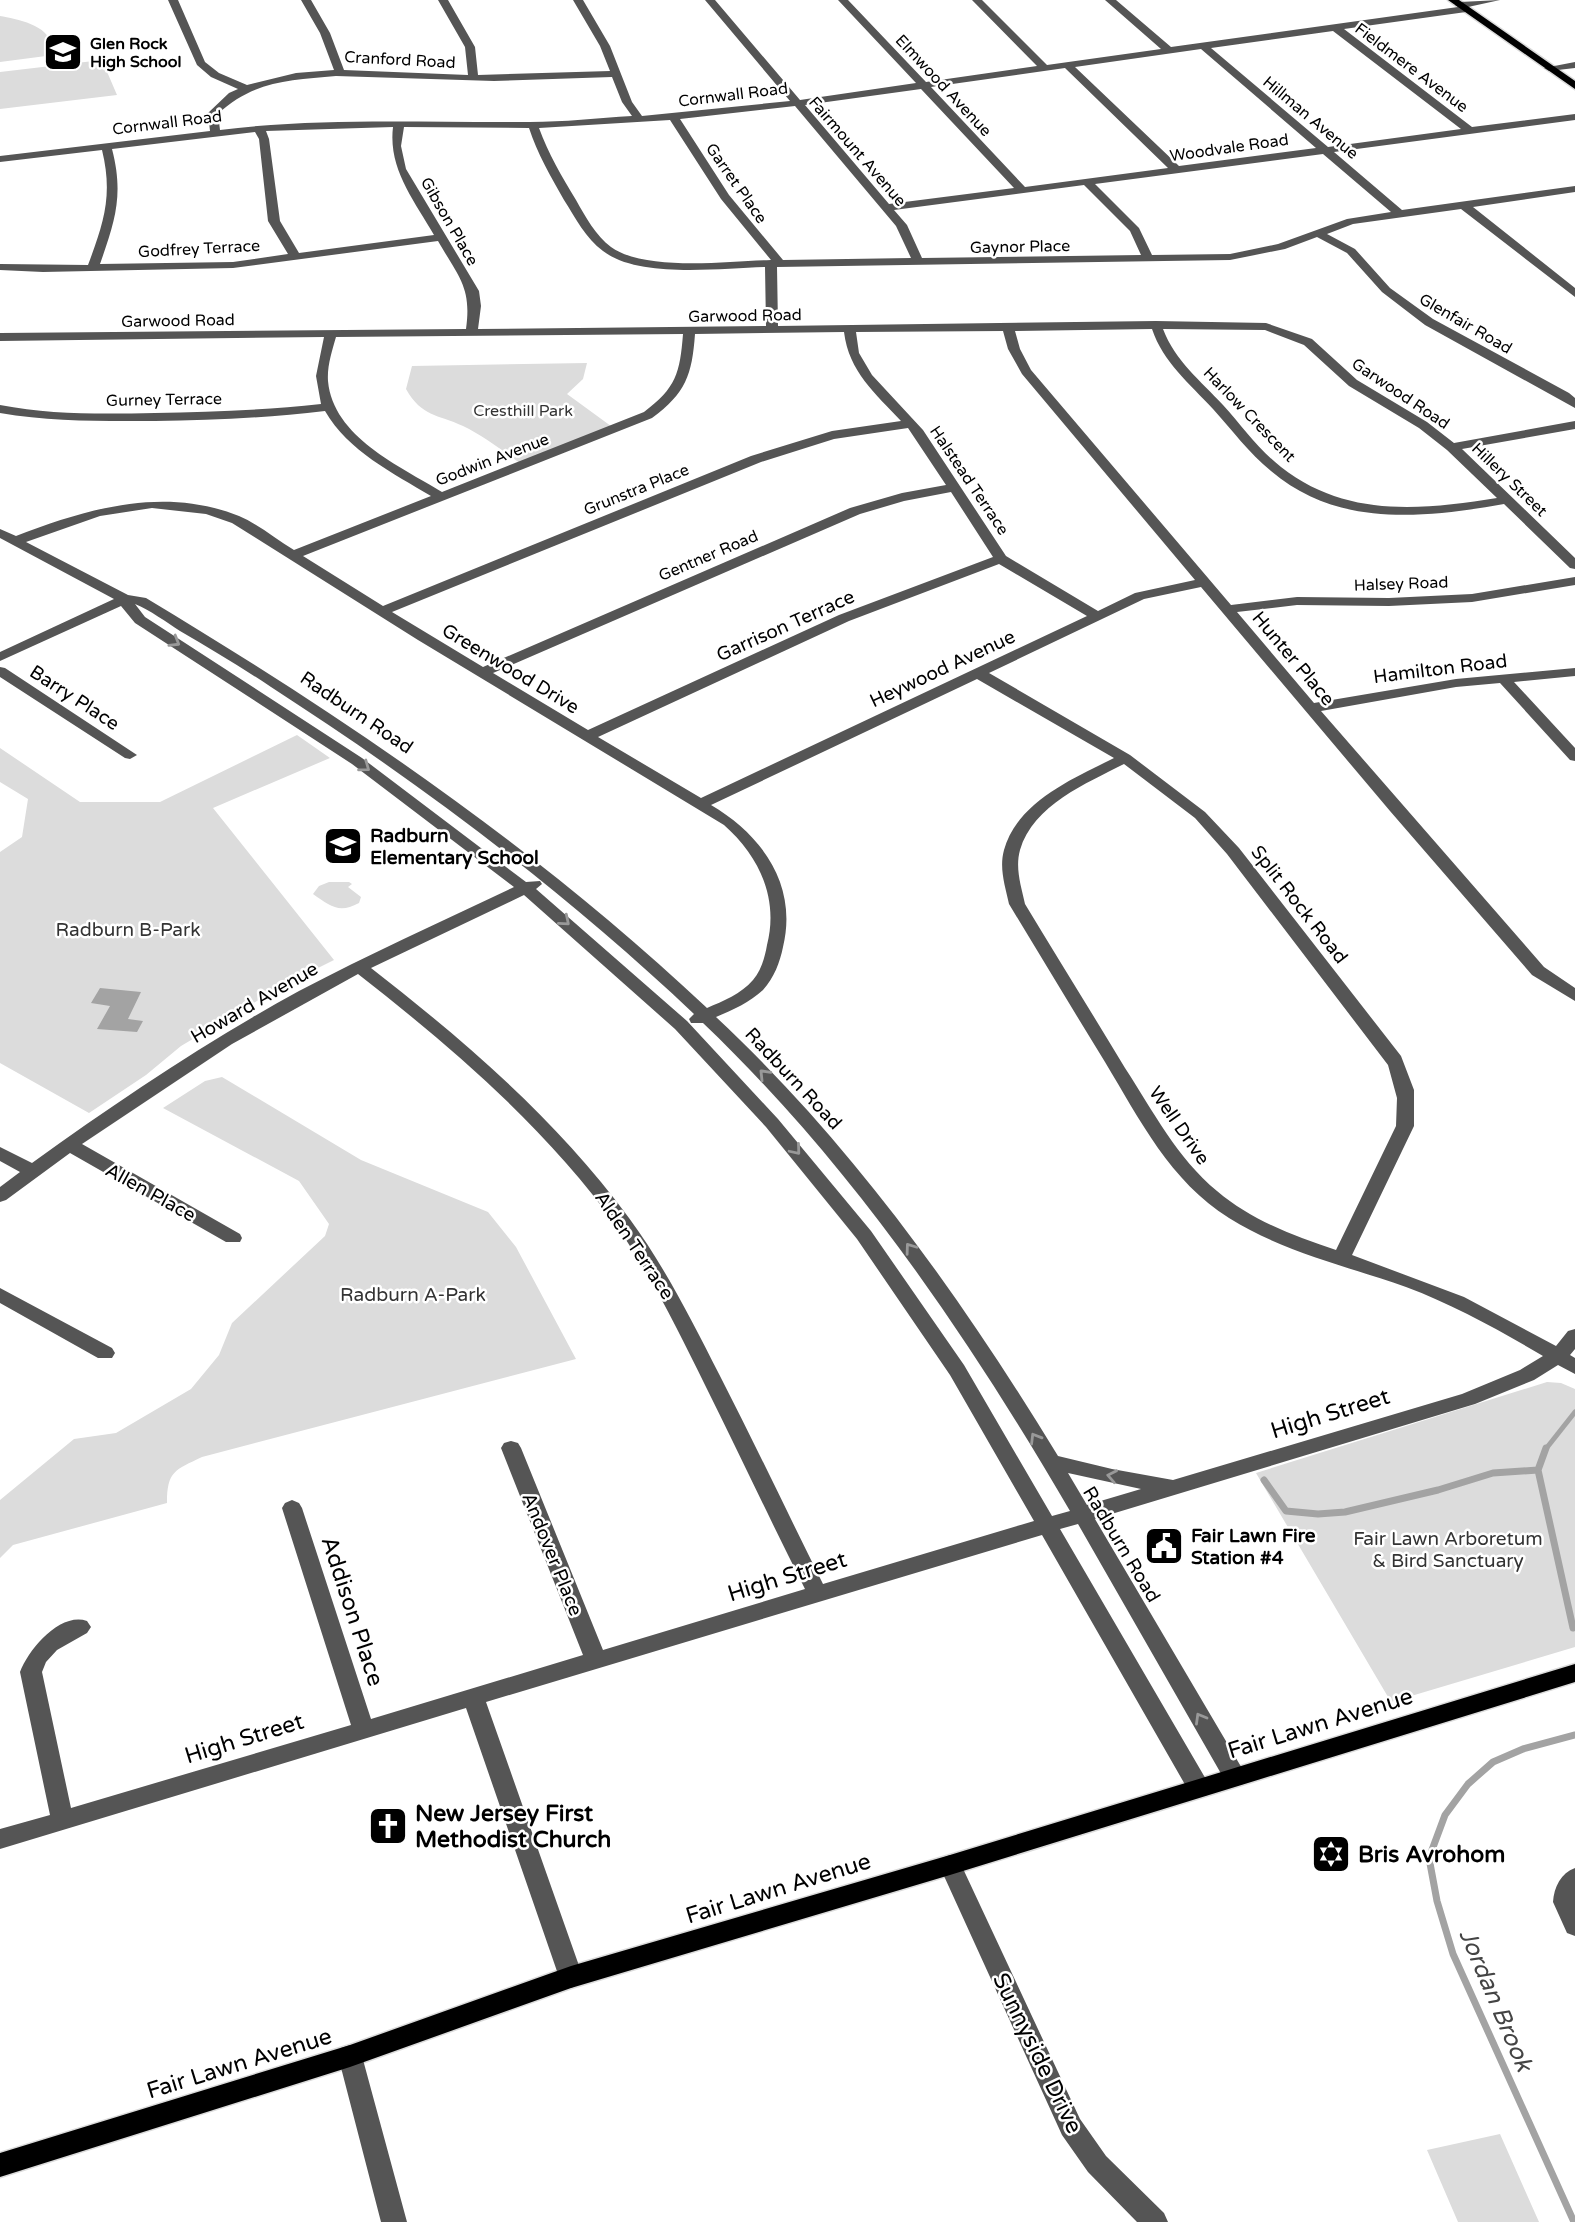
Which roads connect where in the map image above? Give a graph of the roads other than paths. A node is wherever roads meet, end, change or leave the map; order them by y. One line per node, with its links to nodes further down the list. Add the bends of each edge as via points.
1 (173, 0): 23 (street, via 201,63 215,75)
2 (306, 0): 18 (street)
3 (443, 0): 20 (street, via 470,47)
4 (578, 0): 19 (street, via 605,46)
5 (710, 0): 24 (street, Fairmount Avenue)
6 (843, 0): 21 (street, Elmwood Avenue)
7 (977, 0): 16 (street)
8 (1110, 0): 13 (street)
9 (1495, 0): 10 (street, Cornwall Road)
10 (1459, 5): 11 (street, Cornwall Road); 17 (main road)
11 (1335, 27): 12 (street, Cornwall Road); 31 (street, Fieldmere Avenue)
12 (1203, 46): 13 (street, Cornwall Road); 34 (street, Hillman Avenue)
13 (1168, 51): 14 (street, Cornwall Road)
14 (1067, 65): 16 (street, Cornwall Road); 36 (street)
15 (1575, 65): 17 (street)
16 (1044, 68): 21 (street, Cornwall Road)
17 (1549, 68): 22 (main road)
18 (340, 72): 20 (street, Cranford Road); 23 (street, Cranford Road, via 292,77)
19 (615, 74): 20 (street, Cranford Road); 27 (street)
20 (473, 78)
21 (922, 85): 24 (street, Cornwall Road); 39 (street, Elmwood Avenue)
22 (1575, 86)
23 (247, 89): 32 (street, Cranford Road, via 216,107 211,118)
24 (797, 103): 25 (street, Cornwall Road); 41 (street, Fairmount Avenue)
25 (673, 117): 27 (street, Cornwall Road); 48 (street, Garret Place)
26 (1575, 117): 31 (street, Woodvale Road)
27 (640, 120): 29 (street, Cornwall Road)
28 (399, 124): 29 (street, Cornwall Road); 30 (street, Cornwall Road); 44 (street, Gibson Place, via 396,146 401,169)
29 (533, 125): 48 (street, Gaynor Place, via 541,150 596,239 608,250 656,264)
30 (259, 128): 32 (street, Cornwall Road); 45 (street, via 274,221)
31 (1470, 131): 34 (street, Woodvale Road)
32 (215, 132): 33 (street, Cornwall Road)
33 (106, 145): 35 (street, Cornwall Road); 50 (street, via 116,195)
34 (1325, 150): 36 (street, Woodvale Road); 42 (street, Hillman Avenue)
35 (0, 159)
36 (1177, 170): 37 (street, Woodvale Road)
37 (1087, 182): 39 (street, Woodvale Road); 46 (street, via 1135,230)
38 (1575, 189): 40 (street, Gaynor Place)
39 (1022, 190): 41 (street, Woodvale Road)
40 (1462, 204): 42 (street, Gaynor Place); 51 (street)
41 (887, 208): 47 (street, Fairmount Avenue, via 909,237)
42 (1398, 212): 43 (street, Gaynor Place, via 1351,221)
43 (1318, 234): 46 (street, Gaynor Place, via 1249,255); 60 (street, Glenfair Road, via 1352,251 1386,290 1429,323)
44 (441, 237): 45 (street, Godfrey Terrace); 57 (street, Gibson Place, via 473,291)
45 (295, 256): 50 (street, Godfrey Terrace, via 233,265)
46 (1149, 260): 47 (street, Gaynor Place)
47 (919, 263): 48 (street, Gaynor Place)
48 (775, 264): 55 (street)
49 (0, 267): 50 (street, Godfrey Terrace)
50 (93, 268)
51 (1575, 294)
52 (1156, 325): 53 (street, Garwood Road); 65 (street, Garwood Road, via 1248,325 1297,336 1353,383); 68 (street, Harlow Crescent, via 1168,354 1266,460 1313,492 1366,510 1406,514)
53 (1008, 327): 54 (street, Garwood Road); 75 (street, Hunter Place, via 1026,371)
54 (850, 329): 55 (street, Garwood Road); 63 (street, Halstead Terrace, via 859,366)
55 (772, 330): 56 (street, Garwood Road)
56 (689, 331): 57 (street, Garwood Road); 67 (street, Godwin Avenue, via 685,375 662,405 634,422)
57 (471, 333): 58 (street, Garwood Road)
58 (331, 334): 59 (street, Garwood Road); 61 (street, via 322,370)
59 (0, 337)
60 (1575, 404)
61 (328, 407): 62 (street, Gurney Terrace, via 278,414 60,418); 67 (street, via 356,442)
62 (0, 409)
63 (911, 424): 66 (street, Halstead Terrace); 78 (street, Grunstra Place, via 832,435 756,459)
64 (1574, 425): 65 (street)
65 (1452, 447): 68 (street, Hillery Street)
66 (953, 488): 72 (street, Halstead Terrace); 83 (street, Gentner Road, via 855,511)
67 (442, 497): 71 (street, Godwin Avenue)
68 (1507, 500): 73 (street, Hillery Street)
69 (0, 533): 70 (street, Radburn Road)
70 (16, 541): 71 (street, Greenwood Drive, via 89,513 169,505 223,514); 76 (street, Radburn Road)
71 (293, 555): 78 (street, Greenwood Drive)
72 (1002, 559): 79 (street, Halstead Terrace); 87 (street, Garrison Terrace, via 936,579 860,611)
73 (1575, 565)
74 (1575, 581): 77 (street, Halsey Road, via 1472,598 1297,601)
75 (1204, 582): 77 (street, Hunter Place); 79 (street, Heywood Avenue, via 1149,593)
76 (125, 598): 80 (street); 92 (street, Radburn Road, via 151,606 326,715); 93 (street, Radburn Road, one-way to 93, via 140,620 357,761)
77 (1228, 609): 86 (street, Hunter Place)
78 (382, 611): 83 (street, Greenwood Drive)
79 (1097, 616): 84 (street, Heywood Avenue)
80 (0, 657)
81 (0, 671): 88 (street, Barry Place)
82 (1575, 672): 85 (street, Hamilton Road)
83 (482, 673): 87 (street, Greenwood Drive)
84 (978, 673): 90 (street, Split Rock Road); 91 (street, Heywood Avenue)
85 (1503, 678): 86 (street, Hamilton Road); 89 (street)
86 (1311, 708): 95 (street, Hunter Place, via 1538,971)
87 (588, 736): 91 (street, Greenwood Drive)
88 (130, 755)
89 (1575, 757)
90 (1125, 758): 103 (street, Split Rock Road, via 1200,815 1233,852 1402,1074 1408,1108 1405,1126); 103 (street, Well Drive, via 1065,789 1023,826 1010,858 1009,875 1017,904 1173,1158 1191,1179 1213,1199 1261,1228)
91 (701, 804): 96 (street, Greenwood Drive, via 755,846 775,882 780,922 771,962 760,984)
92 (549, 878): 93 (street, Howard Avenue); 96 (street, Radburn Road)
93 (525, 888): 94 (street, Howard Avenue); 97 (street, Radburn Road, one-way to 97)
94 (359, 967): 98 (street, Howard Avenue, via 218,1046); 115 (street, Alden Terrace, via 512,1094 570,1154 625,1224 673,1303)
95 (1575, 996)
96 (706, 1015): 97 (street, Greenwood Drive); 110 (street, Radburn Road, one-way to 96, via 956,1313 893,1226 799,1112)
97 (681, 1025): 114 (street, Radburn Road, one-way to 114, via 772,1123 864,1236 957,1370)
98 (69, 1145): 100 (street, Howard Avenue); 102 (street, Allen Place)
99 (0, 1153): 100 (street)
100 (32, 1171): 101 (street, Howard Avenue)
101 (0, 1196)
102 (233, 1238)
103 (1341, 1258): 107 (street, Well Drive, via 1465,1305)
104 (0, 1295): 106 (street)
105 (1575, 1336): 107 (street, High Street)
106 (105, 1353)
107 (1555, 1354): 108 (street, Well Drive); 111 (street, High Street, via 1516,1380 1468,1399)
108 (1575, 1367)
109 (511, 1448): 117 (street, Andover Place)
110 (1049, 1461): 111 (street, one-way to 110); 113 (street, Radburn Road)
111 (1176, 1487): 113 (street, High Street)
112 (292, 1508): 120 (street, Addison Place)
113 (1080, 1515): 114 (street, High Street); 121 (street, Radburn Road, one-way to 113)
114 (1048, 1525): 115 (street, High Street); 122 (street, Radburn Road)
115 (818, 1594): 117 (street, High Street)
116 (80, 1627): 123 (street, via 44,1648 32,1672)
117 (596, 1660): 119 (street, High Street)
118 (1575, 1673): 121 (main road, Fair Lawn Avenue)
119 (473, 1697): 120 (street, High Street); 128 (street)
120 (364, 1730): 123 (street, High Street)
121 (1235, 1777): 122 (main road, Fair Lawn Avenue)
122 (1199, 1788): 125 (main road, Fair Lawn Avenue)
123 (62, 1820): 124 (street, High Street)
124 (0, 1839)
125 (950, 1865): 128 (main road, Fair Lawn Avenue); 132 (street, Sunnyside Drive, via 1071,2127 1097,2164)
126 (1575, 1878): 127 (street, via 1564,1894 1563,1905)
127 (1575, 1926)
128 (571, 1977): 129 (main road, Fair Lawn Avenue)
129 (350, 2056): 130 (main road, Fair Lawn Avenue); 131 (street)
130 (0, 2165)
131 (394, 2222)
132 (1155, 2222)

